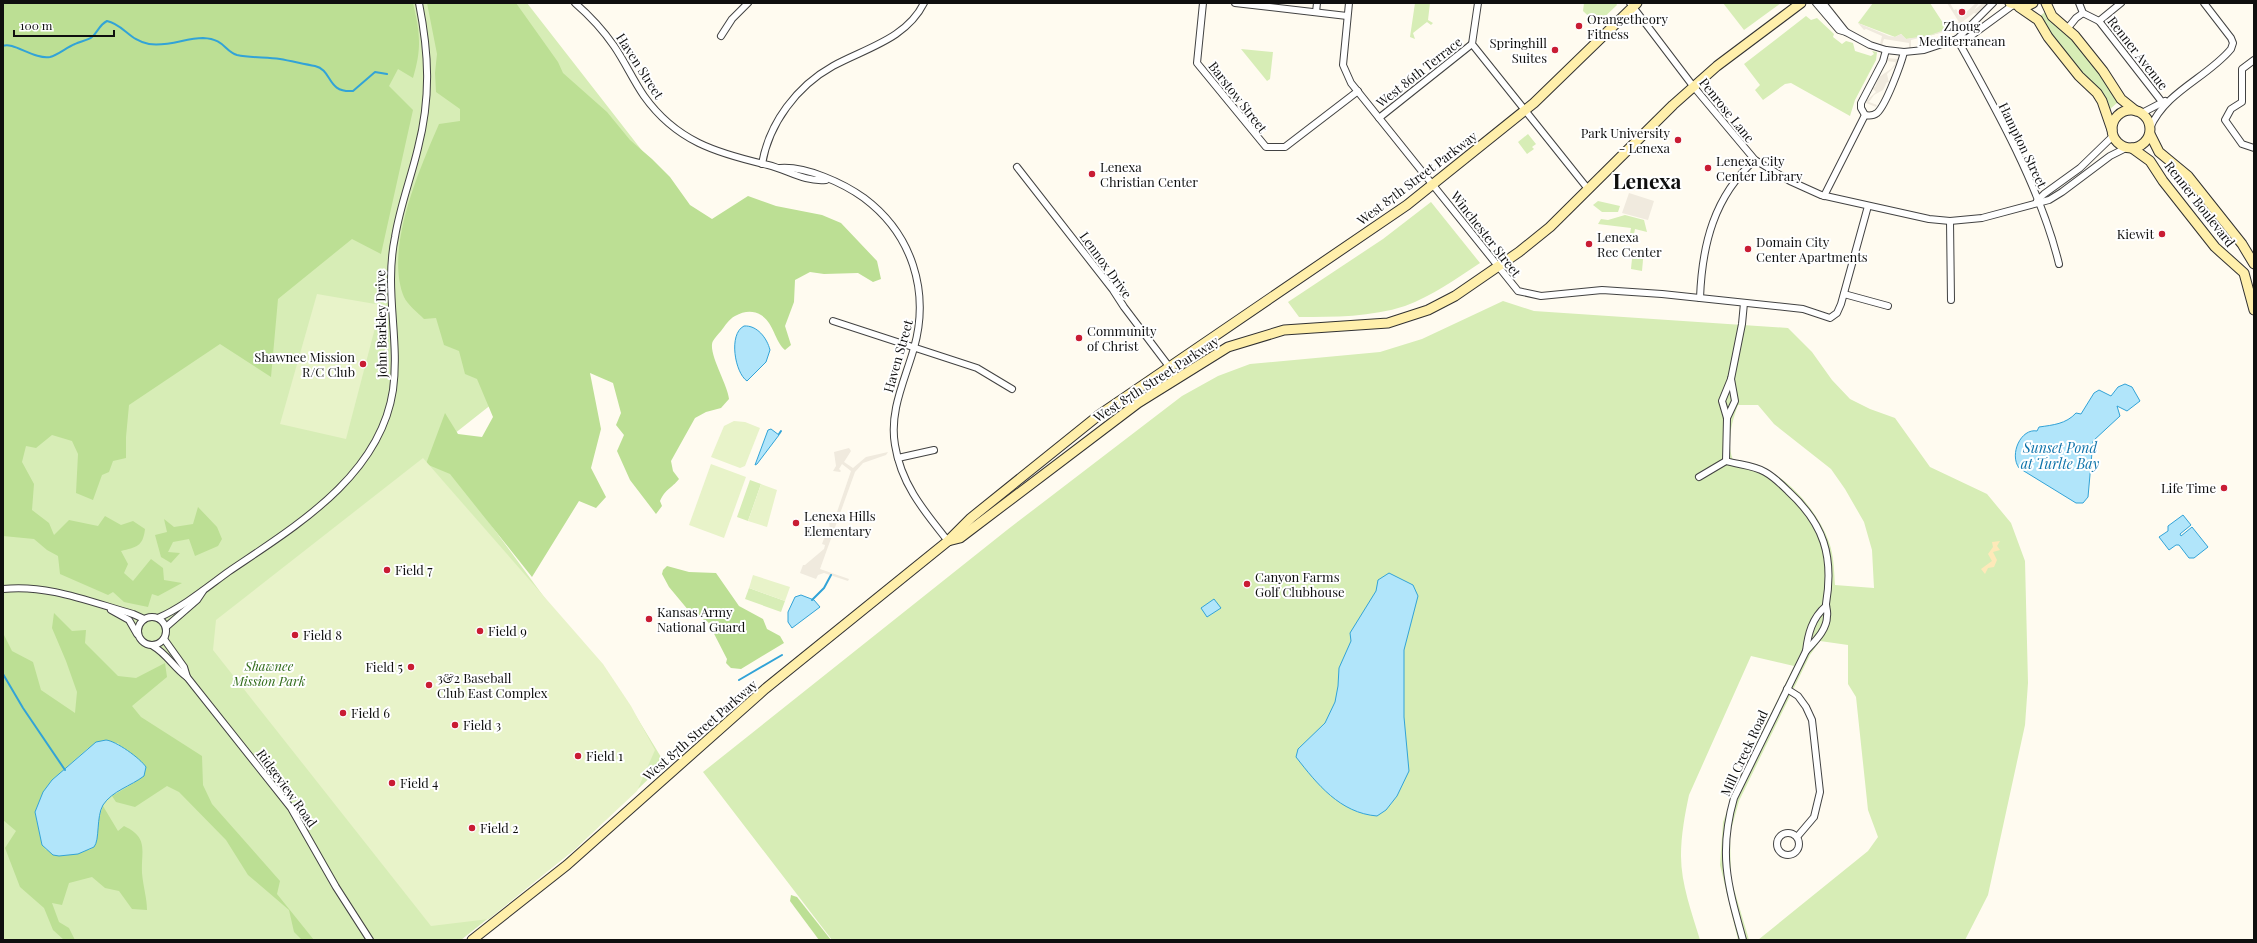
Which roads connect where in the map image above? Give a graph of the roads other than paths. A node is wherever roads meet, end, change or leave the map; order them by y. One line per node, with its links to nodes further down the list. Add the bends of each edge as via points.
1 (418, 3): 80 (street, John Barkley Drive, via 428,56 427,94 419,146 400,214 391,260 390,303 394,364 388,412 372,446 349,477 304,519)
2 (575, 3): 20 (street, Haven Street)
3 (748, 3): 28 (street, via 732,19)
4 (924, 3): 48 (street, via 915,16 895,35 832,67 805,87 775,126 766,145)
5 (1203, 3): 46 (street, Barstow Street, via 1198,63 1260,143)
6 (1235, 3): 22 (street)
7 (1317, 3): 22 (street)
8 (1349, 3): 24 (street, Winchester Street)
9 (1478, 3): 30 (street)
10 (1801, 3): 34 (main road, West 87th Street Parkway)
11 (1816, 3): 27 (street, via 1834,26)
12 (1823, 3): 27 (street)
13 (1994, 3): 29 (street)
14 (2034, 3): 21 (main road)
15 (2046, 3): 26 (main road, via 2052,16)
16 (2079, 3): 23 (street)
17 (2122, 3): 25 (street)
18 (2204, 3): 36 (street, via 2233,43 2229,52)
19 (1633, 4): 34 (street, Penrose Lane); 38 (main road, West 87th Street Parkway)
20 (583, 5): 48 (street, Haven Street, via 607,35 643,94 669,124 709,150)
21 (2014, 5): 29 (street, via 1968,38); 43 (main road, via 2038,20 2079,76 2097,93)
22 (1316, 12): 24 (street)
23 (2083, 13): 25 (street, Renner Avenue); 26 (street)
24 (1347, 16): 35 (street, Winchester Street, via 1343,65)
25 (2099, 21): 37 (street, Renner Avenue)
26 (2067, 29): 39 (main road, via 2103,71 2120,99)
27 (1846, 32): 31 (street, via 1870,45)
28 (721, 36)
29 (1957, 39): 32 (street, via 1935,48); 53 (street, Hampton Street, via 2016,152)
30 (1472, 44): 38 (street); 41 (street, West 86th Terrace)
31 (1886, 50): 32 (street); 40 (street, via 1861,103)
32 (1904, 52): 40 (street, via 1900,69 1879,111 1870,116)
33 (2254, 60): 45 (street, via 2242,69 2242,102 2231,109 2224,120 2242,144)
34 (1693, 86): 47 (street, Penrose Lane); 51 (main road, West 87th Street Parkway)
35 (1358, 90): 41 (street, Winchester Street); 46 (street, West 86th Terrace, via 1285,148)
36 (2174, 96): 37 (street); 42 (street, via 2159,112)
37 (2162, 102): 39 (street)
38 (1525, 110): 50 (main road, West 87th Street Parkway); 51 (street)
39 (2139, 112): 42 (main road, via 2149,122); 43 (main road, via 2131,110 2120,114 2113,124)
40 (1865, 115): 52 (street)
41 (1379, 118): 50 (street, Winchester Street)
42 (2150, 131): 44 (main road, via 2144,144); 57 (main road, Renner Boulevard, via 2159,152 2188,176 2242,244)
43 (2113, 133): 44 (main road, via 2116,141); 53 (street, via 2080,168)
44 (2129, 148): 53 (street, Penrose Lane, via 2104,160 2049,200); 63 (main road, Renner Boulevard, via 2150,161 2215,247 2241,269 2247,278)
45 (2254, 148)
46 (1272, 149)
47 (1754, 160): 52 (street, Penrose Lane, via 1790,181); 61 (street, via 1738,176 1717,210 1706,239)
48 (762, 164): 68 (street, Haven Street, via 805,170 842,185 870,203 888,220 906,248 917,274 921,317)
49 (1017, 167): 69 (street, Lennox Drive, via 1113,290)
50 (1433, 184): 58 (street, Winchester Street); 69 (main road, West 87th Street Parkway, via 1373,229)
51 (1588, 190): 58 (main road, West 87th Street Parkway, via 1550,227)
52 (1824, 196): 54 (street, Penrose Lane)
53 (2037, 201): 55 (street, Penrose Lane, via 1997,215); 56 (street, Hampton Street)
54 (1868, 206): 55 (street, Penrose Lane); 60 (street)
55 (1950, 221): 62 (street)
56 (2058, 264)
57 (2254, 264)
58 (1498, 267): 61 (street, Winchester Street, via 1518,291 1529,294 1556,296 1602,290); 70 (main road, West 87th Street Parkway, via 1455,296 1406,318 1368,325 1284,330 1263,335 1228,347)
59 (2254, 289): 63 (main road)
60 (1844, 294): 64 (street, Winchester Street, via 1837,314 1830,318 1803,309); 65 (street)
61 (1700, 298): 64 (street, Winchester Street)
62 (1951, 300)
63 (2251, 300): 66 (main road, Renner Boulevard)
64 (1744, 303): 71 (street)
65 (1888, 306)
66 (2254, 310)
67 (833, 321): 68 (street)
68 (914, 349): 72 (street, via 977,368); 75 (street, Haven Street, via 896,404 894,433)
69 (1169, 367): 70 (street, Lennox Drive); 78 (main road, West 87th Street Parkway, via 1099,415 971,518)
70 (1177, 377): 78 (main road, West 87th Street Parkway, via 960,538)
71 (1731, 379): 73 (street, via 1735,401); 73 (street, via 1722,401)
72 (1012, 389)
73 (1727, 418): 76 (street)
74 (934, 450): 75 (street)
75 (898, 458): 78 (street, Haven Street, via 913,497)
76 (1726, 461): 77 (street); 82 (street, Mill Creek Road, via 1755,467 1765,472 1796,498 1810,514 1819,528 1828,557 1830,574)
77 (1699, 477)
78 (948, 541): 94 (main road, West 87th Street Parkway, via 755,698 567,865)
79 (3, 589): 81 (street, via 50,590)
80 (204, 590): 83 (street); 85 (street, via 197,600)
81 (100, 605): 84 (street); 86 (street, via 129,620)
82 (1826, 606): 89 (street, Mill Creek Road, via 1819,611 1809,632); 89 (street, Mill Creek Road, via 1826,623 1819,638)
83 (158, 618): 84 (street); 85 (street)
84 (144, 619): 86 (street)
85 (166, 627): 87 (street)
86 (138, 634): 88 (street, via 145,644)
87 (164, 639): 88 (street); 90 (street, via 184,667)
88 (153, 646): 90 (street, via 165,653 179,671)
89 (1806, 651): 91 (street, Mill Creek Road)
90 (187, 676): 93 (street, Ridgeview Road, via 291,808)
91 (1787, 689): 92 (street, via 1798,696 1812,720 1820,792 1814,817); 95 (street, Mill Creek Road, via 1734,798 1727,821 1725,863)
92 (1797, 837)
93 (370, 940)
94 (472, 940)
95 (1743, 940)

